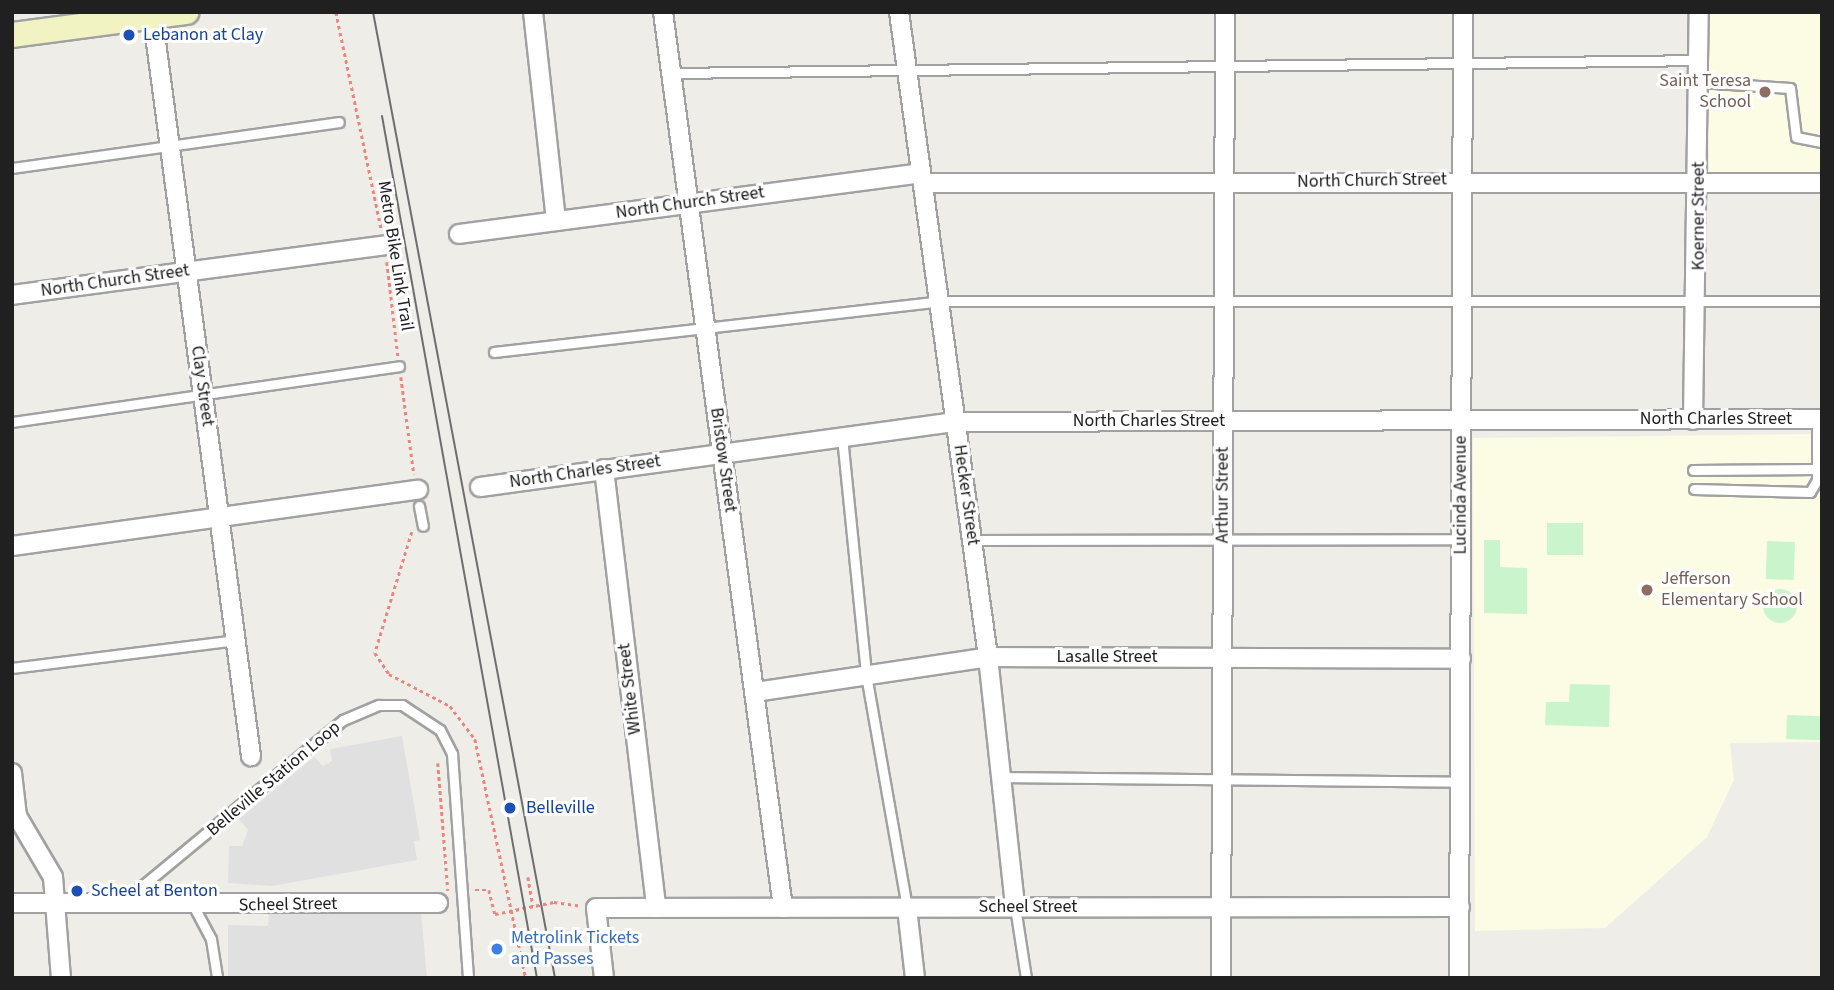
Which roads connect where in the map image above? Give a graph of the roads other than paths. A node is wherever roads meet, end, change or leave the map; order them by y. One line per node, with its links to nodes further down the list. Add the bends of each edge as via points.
1 (186, 12): 8 (main road)
2 (533, 12): 26 (street)
3 (663, 12): 14 (street, Bristow Street)
4 (899, 12): 13 (street, Hecker Street)
5 (1225, 12): 12 (street, Arthur Street)
6 (1462, 12): 11 (street, Lucinda Avenue)
7 (1699, 12): 10 (street, Koerner Street)
8 (153, 15): 9 (main road); 18 (street, Clay Street)
9 (12, 35)
10 (1699, 60): 11 (lane); 15 (street, Koerner Street)
11 (1462, 61): 12 (lane); 21 (street, Lucinda Avenue)
12 (1225, 62): 13 (lane); 22 (street, Arthur Street)
13 (907, 66): 14 (lane); 20 (street, Hecker Street)
14 (671, 73): 25 (street, Bristow Street)
15 (1699, 82): 17 (lane, via 1790,88 1796,137); 24 (street, Koerner Street)
16 (339, 122): 18 (lane)
17 (1822, 142)
18 (170, 147): 19 (lane); 29 (street, Clay Street)
19 (12, 168)
20 (922, 178): 22 (street, North Church Street); 25 (street, North Church Street); 32 (street, Hecker Street)
21 (1461, 180): 22 (street, North Church Street); 24 (street, North Church Street); 31 (street, Lucinda Avenue)
22 (1225, 183): 33 (street, Arthur Street)
23 (1822, 183): 24 (street, North Church Street)
24 (1699, 186): 34 (street, Koerner Street)
25 (688, 202): 26 (street, North Church Street); 36 (street, Bristow Street)
26 (556, 220): 27 (street, North Church Street)
27 (459, 234)
28 (385, 245): 29 (street, North Church Street)
29 (186, 271): 30 (street, North Church Street); 39 (street, Clay Street)
30 (12, 295)
31 (1461, 300): 33 (lane); 34 (lane); 40 (street, Lucinda Avenue)
32 (940, 301): 33 (lane); 36 (lane); 45 (street, Hecker Street)
33 (1224, 301): 43 (street, Arthur Street)
34 (1698, 301): 35 (lane); 42 (street, Koerner Street)
35 (1822, 301)
36 (705, 330): 37 (lane); 47 (street, Bristow Street)
37 (494, 352)
38 (399, 366): 39 (lane)
39 (204, 396): 44 (lane); 54 (street, Clay Street)
40 (1461, 419): 42 (street, North Charles Street); 43 (street, North Charles Street); 56 (street, Lucinda Avenue)
41 (1819, 419): 42 (street, North Charles Street); 49 (lane)
42 (1693, 420)
43 (1223, 421): 45 (street, North Charles Street); 58 (street, Arthur Street)
44 (12, 422)
45 (956, 422): 46 (street, North Charles Street); 57 (street, Hecker Street)
46 (842, 438): 47 (street, North Charles Street); 65 (lane)
47 (722, 454): 48 (street, North Charles Street); 66 (street, Bristow Street)
48 (604, 469): 51 (street, North Charles Street); 79 (street, White Street)
49 (1816, 469): 50 (lane); 52 (lane, via 1815,488 1805,493)
50 (1693, 470)
51 (480, 487)
52 (1693, 489)
53 (418, 498): 54 (street); 55 (lane)
54 (222, 518): 59 (street); 60 (street, Clay Street)
55 (423, 526)
56 (1461, 539): 58 (lane); 63 (street, Lucinda Avenue)
57 (972, 540): 58 (lane); 61 (street, Hecker Street)
58 (1223, 540): 62 (street, Arthur Street)
59 (12, 546)
60 (237, 640): 64 (lane); 67 (street, Clay Street)
61 (988, 657): 62 (street, Lasalle Street); 65 (street, Lasalle Street); 69 (street, Hecker Street)
62 (1223, 657): 63 (street, Lasalle Street); 70 (street, Arthur Street)
63 (1461, 659): 71 (street, Lucinda Avenue)
64 (12, 668)
65 (866, 675): 66 (street, Lasalle Street); 81 (lane)
66 (755, 692): 80 (street, Bristow Street)
67 (251, 756)
68 (12, 773): 73 (street, via 17,816 48,864)
69 (1001, 777): 70 (lane); 77 (street, Hecker Street)
70 (1222, 778): 71 (lane); 82 (street, Arthur Street)
71 (1460, 782): 78 (street, Lucinda Avenue)
72 (12, 903): 73 (street, Scheel Street)
73 (59, 903): 75 (street, Scheel Street); 83 (street)
74 (444, 903): 76 (street, Scheel Street)
75 (120, 905): 76 (street, Scheel Street); 85 (lane, Belleville Station Loop, via 343,720 379,705 402,705 440,730 452,754)
76 (193, 905): 84 (lane, via 211,939)
77 (1015, 907): 81 (street, Scheel Street); 82 (street, Scheel Street); 88 (lane, Hecker Street)
78 (1460, 907): 82 (street, Scheel Street); 90 (street, Lucinda Avenue)
79 (656, 908): 80 (street, Scheel Street); 86 (street, Scheel Street, via 596,908)
80 (783, 908): 81 (street, Scheel Street)
81 (907, 908): 87 (street)
82 (1222, 908): 89 (street, Arthur Street)
83 (61, 978)
84 (217, 978)
85 (468, 978)
86 (604, 978)
87 (915, 978)
88 (1026, 978)
89 (1222, 978)
90 (1459, 978)

